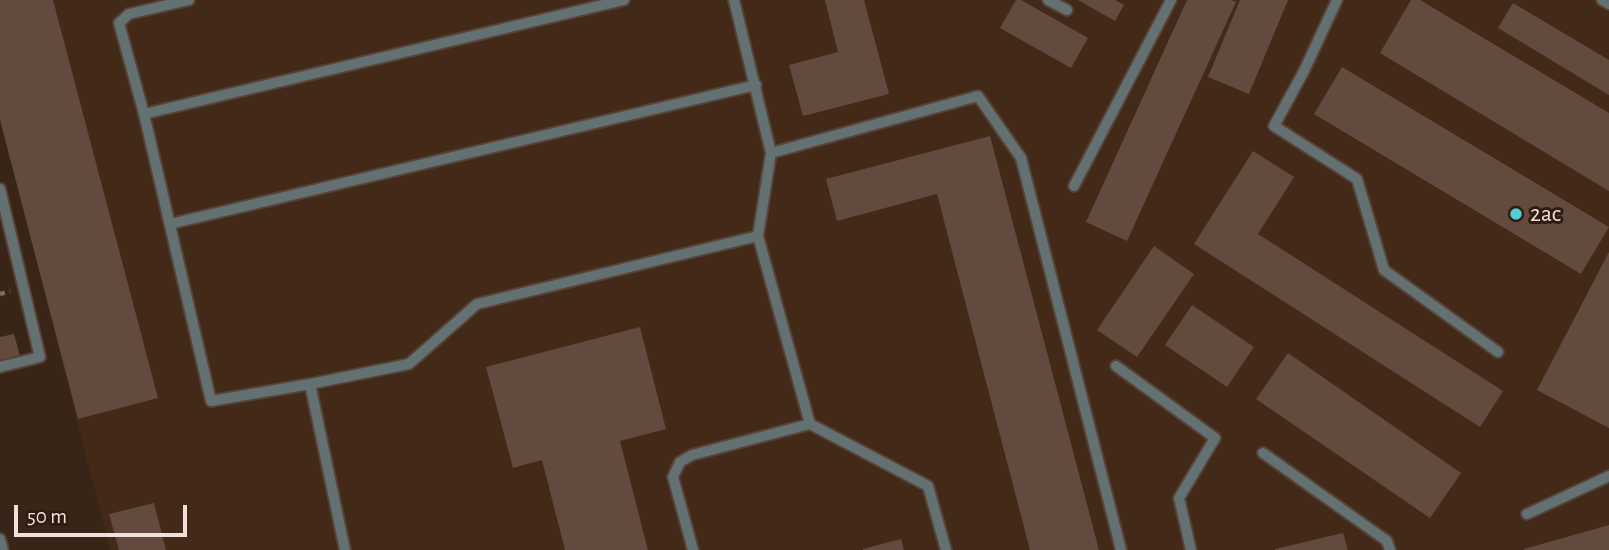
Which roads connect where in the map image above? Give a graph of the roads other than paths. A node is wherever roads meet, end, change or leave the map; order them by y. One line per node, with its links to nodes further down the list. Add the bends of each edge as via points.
1 (189, 0): 11 (lane, via 129,14 119,23)
2 (624, 0): 11 (lane)
3 (734, 0): 10 (lane)
4 (1048, 0): 9 (lane)
5 (1171, 0): 13 (lane)
6 (1337, 0): 17 (lane, via 1274,126 1357,179 1384,270)
7 (1602, 0): 8 (lane)
8 (1609, 4)
9 (1067, 10)
10 (756, 85): 12 (lane); 15 (lane)
11 (144, 114): 15 (lane)
12 (771, 153): 16 (lane); 30 (lane, via 978,96 1021,158)
13 (1073, 186)
14 (0, 189): 19 (lane, via 40,358)
15 (170, 224): 20 (lane, via 211,401)
16 (758, 236): 20 (lane, via 477,304 409,364); 21 (lane)
17 (1498, 352)
18 (1116, 366): 31 (lane, via 1215,438 1178,498)
19 (0, 368)
20 (310, 384): 27 (lane)
21 (810, 424): 28 (lane, via 680,462 673,477); 29 (lane, via 928,486)
22 (1263, 453): 32 (lane, via 1387,541)
23 (1609, 476): 24 (lane)
24 (1527, 514)
25 (0, 539): 26 (lane)
26 (3, 550)
27 (345, 550)
28 (693, 550)
29 (946, 550)
30 (1121, 550)
31 (1191, 550)
32 (1390, 550)

